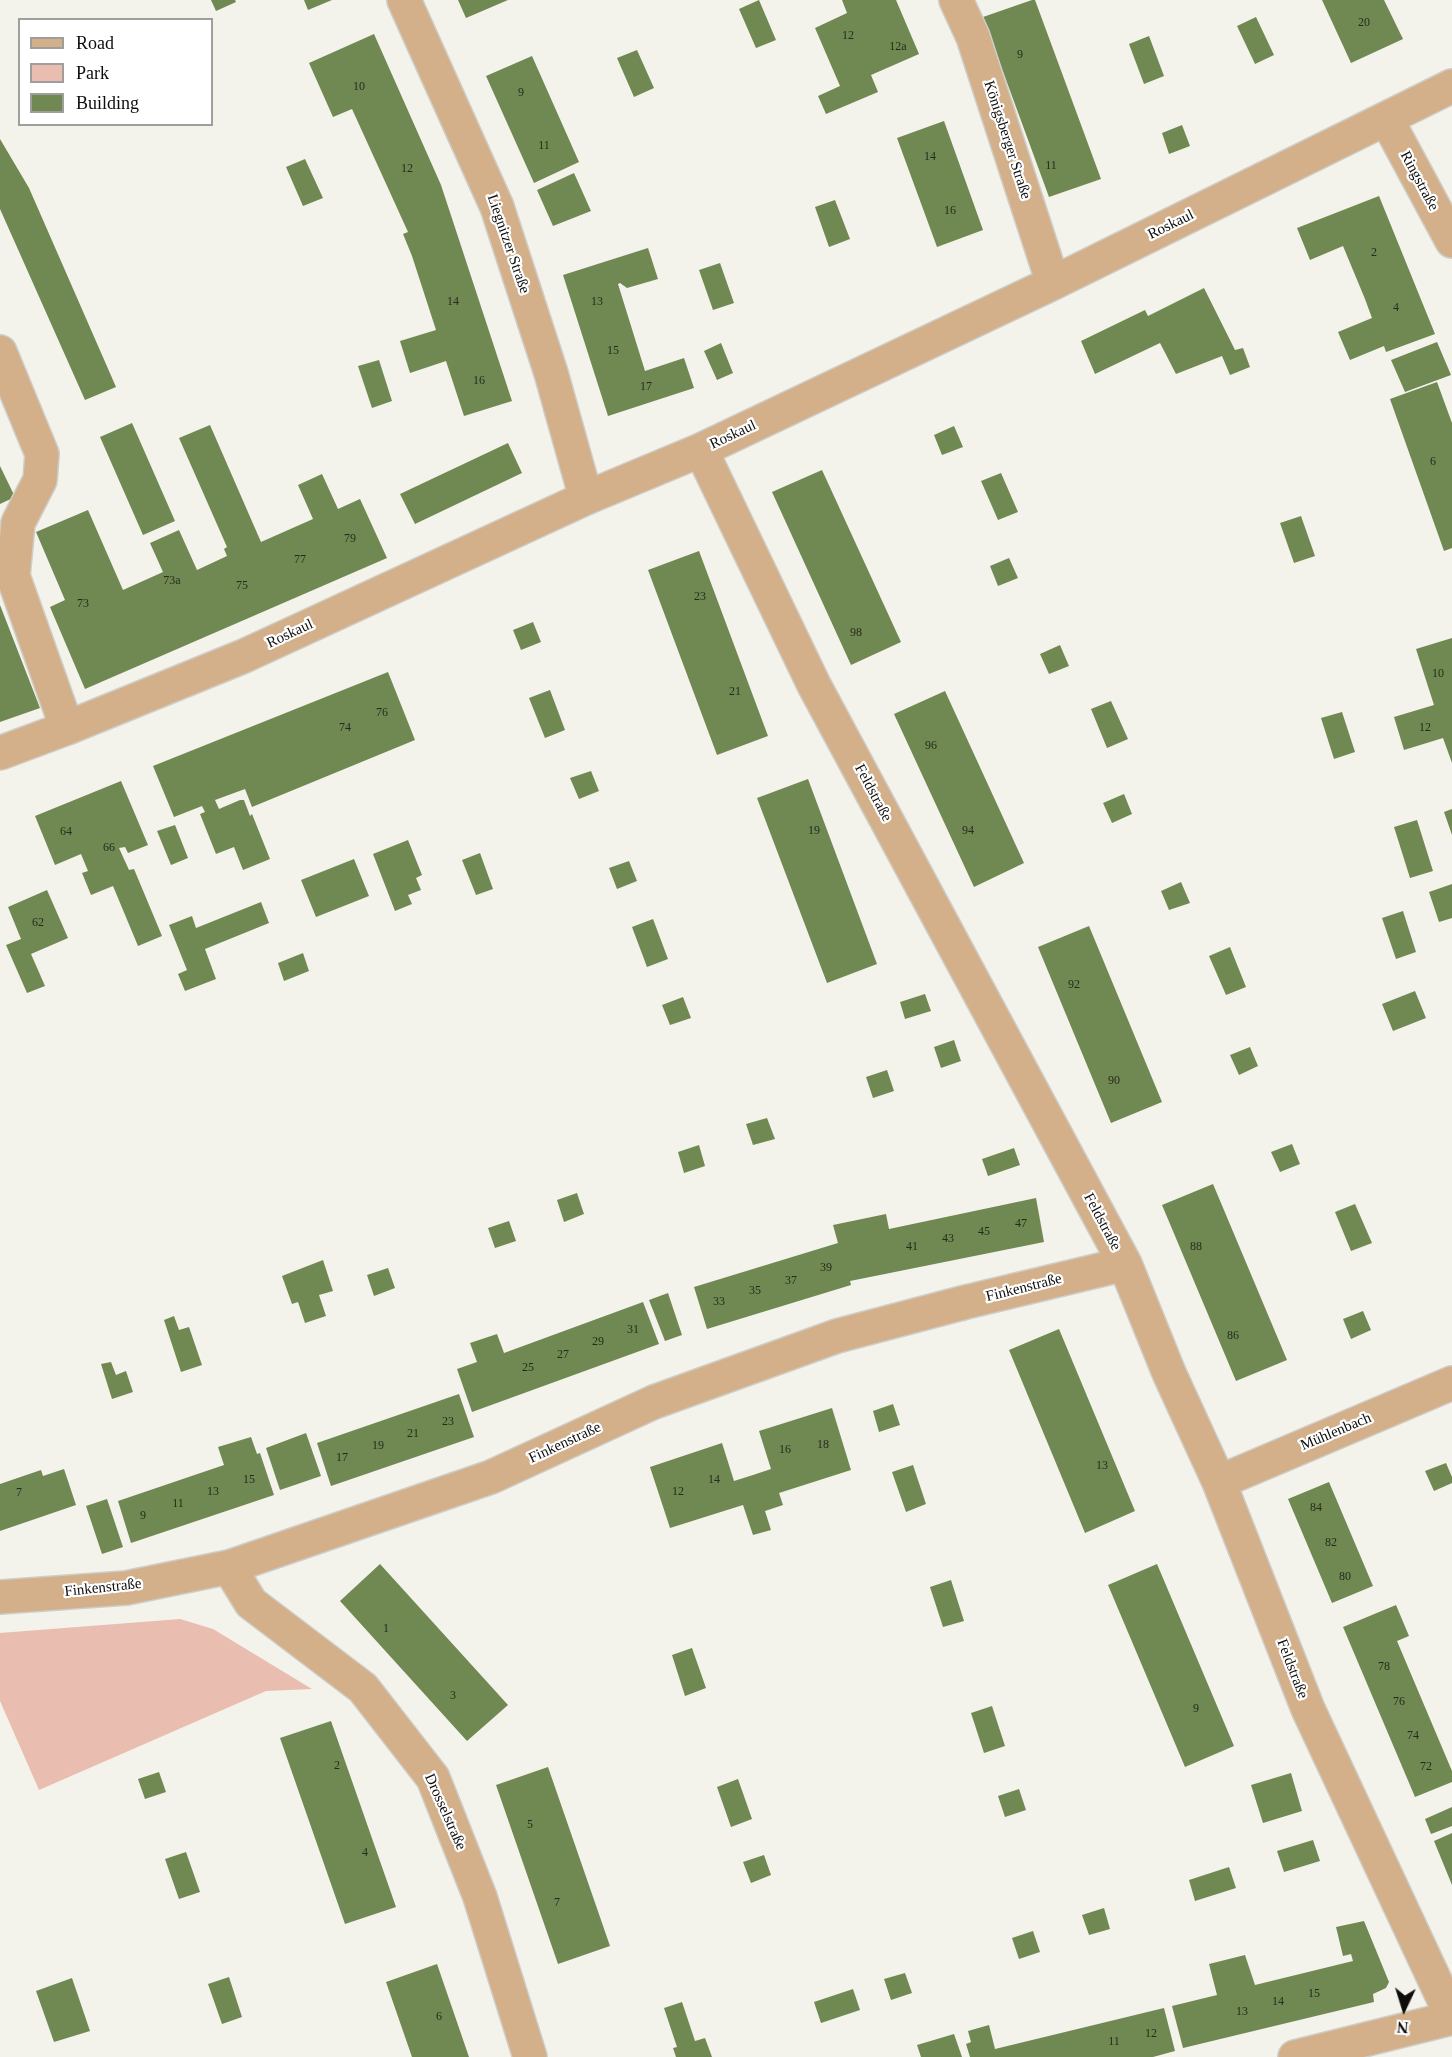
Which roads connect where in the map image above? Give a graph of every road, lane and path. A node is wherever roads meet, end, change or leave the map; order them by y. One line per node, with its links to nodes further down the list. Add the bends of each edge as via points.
1 (405, 0): 9 (street, Liegnitzer Straße, via 497,207 551,373)
2 (956, 0): 6 (street, Königsberger Straße, via 973,37)
3 (1452, 86): 4 (street, Roskaul)
4 (1387, 120): 5 (street, Ringstraße); 6 (street, Roskaul)
5 (1452, 241)
6 (1053, 283): 8 (street, Roskaul)
7 (0, 352): 10 (street, via 42,454 40,480 18,523 13,576)
8 (701, 450): 9 (street, Roskaul); 12 (street, Feldstraße, via 814,685)
9 (586, 498): 10 (street, Roskaul, via 244,656)
10 (67, 728): 11 (street, Roskaul)
11 (0, 753)
12 (1125, 1264): 14 (street, Feldstraße); 15 (street, Finkenstraße, via 837,1336 654,1402 491,1477)
13 (1452, 1383): 14 (street, Mühlenbach)
14 (1219, 1482): 17 (street, Feldstraße, via 1308,1709)
15 (229, 1567): 16 (street, Finkenstraße, via 126,1588); 18 (street, Drosselstraße, via 251,1603 363,1688 433,1778 480,1897)
16 (0, 1597)
17 (1452, 2017): 19 (street)
18 (530, 2057)
19 (1295, 2057)

